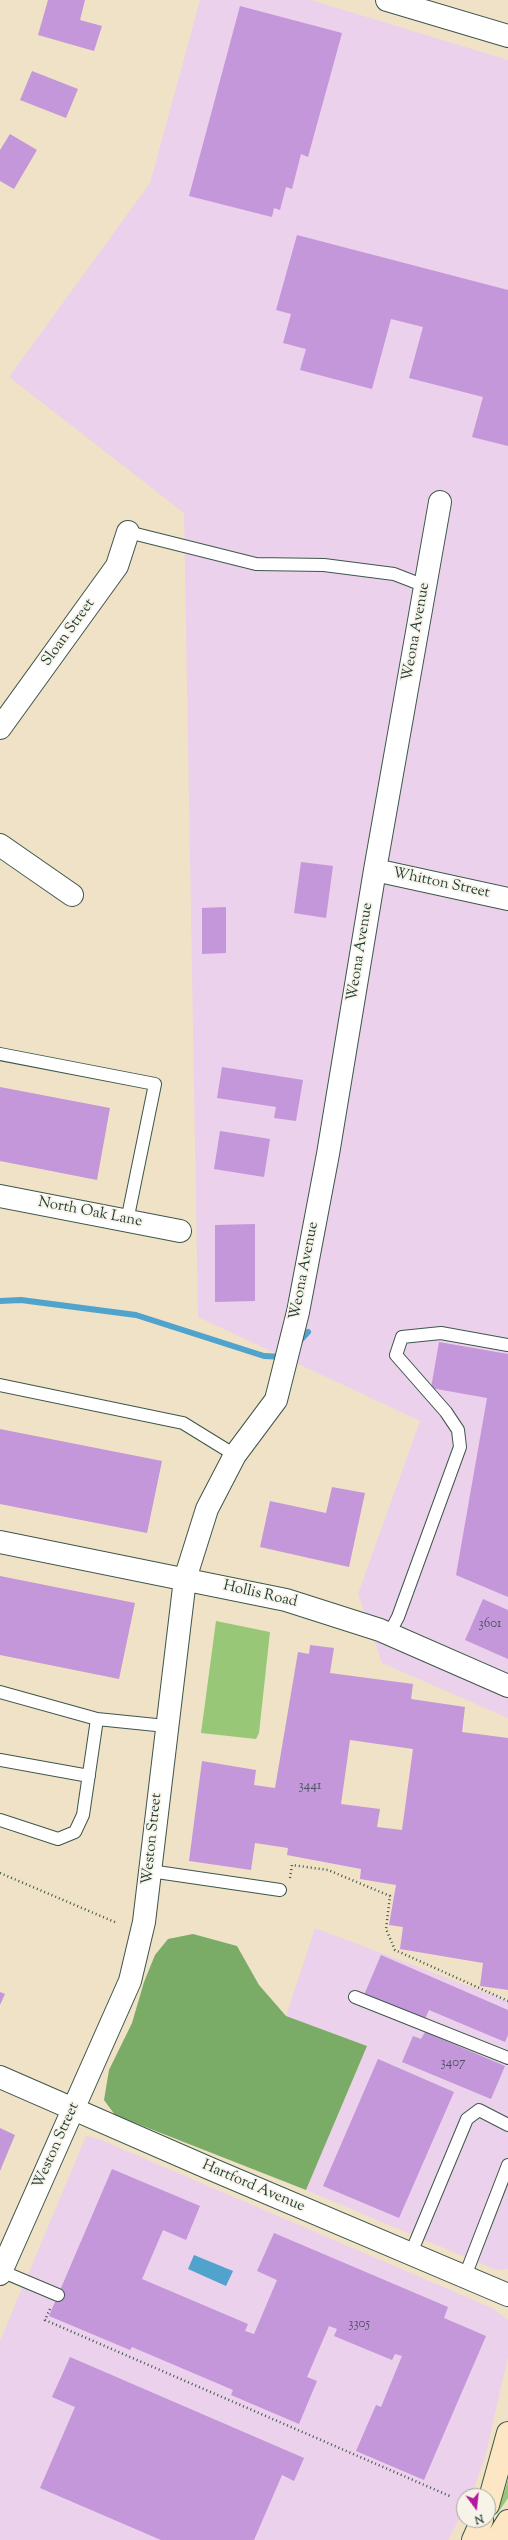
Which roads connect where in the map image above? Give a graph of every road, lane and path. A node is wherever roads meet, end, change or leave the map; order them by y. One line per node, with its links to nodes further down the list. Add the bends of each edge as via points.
1 (387, 0): 2 (street)
2 (508, 36)
3 (440, 502): 5 (street, Weona Avenue)
4 (128, 532): 5 (lane, via 256,564 324,565 394,574); 6 (street, Sloan Street, via 117,566)
5 (424, 586): 8 (street, Weona Avenue)
6 (0, 728)
7 (0, 845): 9 (street)
8 (375, 870): 10 (street, Whitton Street); 17 (street, Weona Avenue, via 298,1312)
9 (72, 895)
10 (508, 899)
11 (0, 1054): 13 (lane, via 155,1084)
12 (0, 1196): 13 (street, North Oak Lane)
13 (127, 1221): 14 (street, North Oak Lane)
14 (180, 1231)
15 (508, 1345): 21 (lane, via 441,1333 402,1337 396,1355 446,1412 458,1430 460,1447 398,1617)
16 (0, 1385): 18 (lane, via 183,1423)
17 (276, 1400): 18 (street, Weston Street)
18 (236, 1455): 20 (street, Weston Street, via 207,1509)
19 (0, 1542): 20 (street, Hollis Road)
20 (185, 1578): 21 (street, Hollis Road, via 286,1600 349,1618); 25 (street, Weston Street)
21 (389, 1634): 22 (street, Hollis Road)
22 (508, 1686)
23 (0, 1692): 24 (lane)
24 (97, 1719): 25 (lane); 27 (lane)
25 (166, 1726): 29 (street, Weston Street)
26 (0, 1760): 27 (lane)
27 (89, 1776): 28 (lane, via 83,1815 75,1832 58,1839)
28 (0, 1820)
29 (150, 1871): 31 (lane); 37 (street, Weston Street, via 144,1922 130,1981)
30 (0, 1873): 32 (path)
31 (280, 1890): 34 (path, via 288,1891 292,1865 328,1870 390,1896 386,1930 395,1950)
32 (117, 1924)
33 (355, 1997): 35 (lane)
34 (508, 2001)
35 (508, 2058)
36 (0, 2077): 37 (street, Hartford Avenue)
37 (73, 2110): 40 (street, Hartford Avenue); 41 (street, Weston Street)
38 (508, 2125): 40 (lane, via 479,2110 467,2119)
39 (508, 2165): 42 (lane)
40 (410, 2253): 42 (street, Hartford Avenue)
41 (1, 2273): 43 (lane)
42 (465, 2276): 44 (street, Hartford Avenue)
43 (57, 2294): 47 (path, via 45,2320)
44 (508, 2295)
45 (508, 2433): 46 (main road)
46 (493, 2488)
47 (452, 2497)
48 (508, 2521): 51 (main road)
49 (478, 2528): 50 (main road)
50 (472, 2540)
51 (496, 2540)

